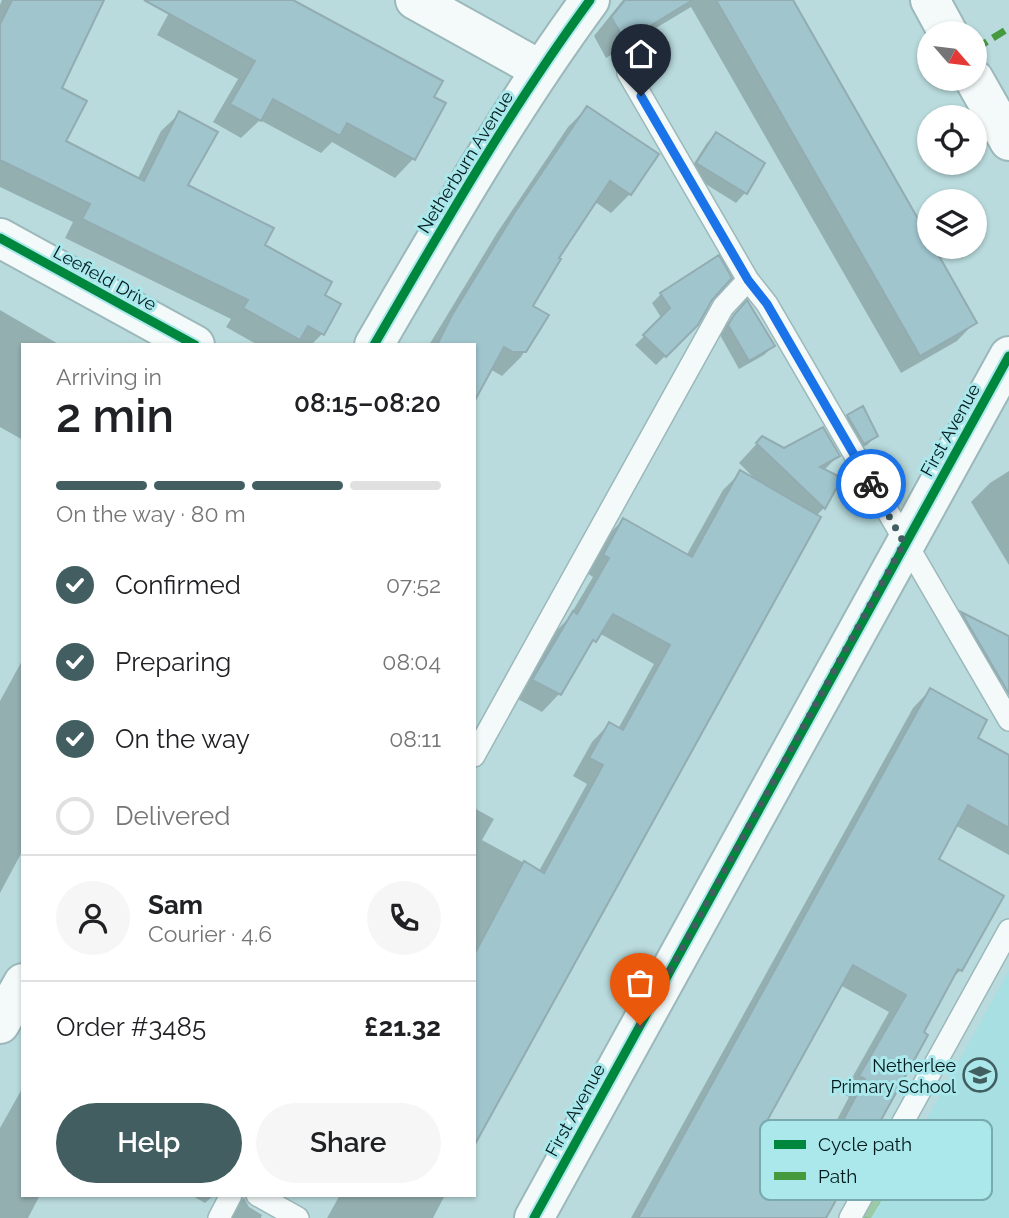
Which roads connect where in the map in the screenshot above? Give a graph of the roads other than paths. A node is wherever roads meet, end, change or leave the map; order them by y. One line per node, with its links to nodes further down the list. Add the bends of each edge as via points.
1 (415, 0): 5 (street)
2 (590, 0): 5 (street, Netherburn Avenue)
3 (930, 0): 4 (street)
4 (941, 21)
5 (541, 70): 12 (street, Netherburn Avenue)
6 (628, 73): 10 (lane)
7 (981, 91): 8 (street)
8 (1009, 141)
9 (0, 238): 11 (street, Leefield Drive)
10 (748, 280): 14 (lane, via 767,304); 16 (lane, via 723,307)
11 (191, 343)
12 (375, 343)
13 (1009, 356): 14 (street, First Avenue)
14 (904, 543): 15 (lane); 26 (street, First Avenue)
15 (1009, 720)
16 (476, 753)
17 (1009, 930): 20 (lane)
18 (21, 987): 19 (street)
19 (0, 1024)
20 (904, 1120)
21 (230, 1197): 24 (lane)
22 (261, 1197): 25 (lane)
23 (860, 1200): 27 (lane)
24 (219, 1218)
25 (298, 1218)
26 (534, 1218)
27 (850, 1218)

